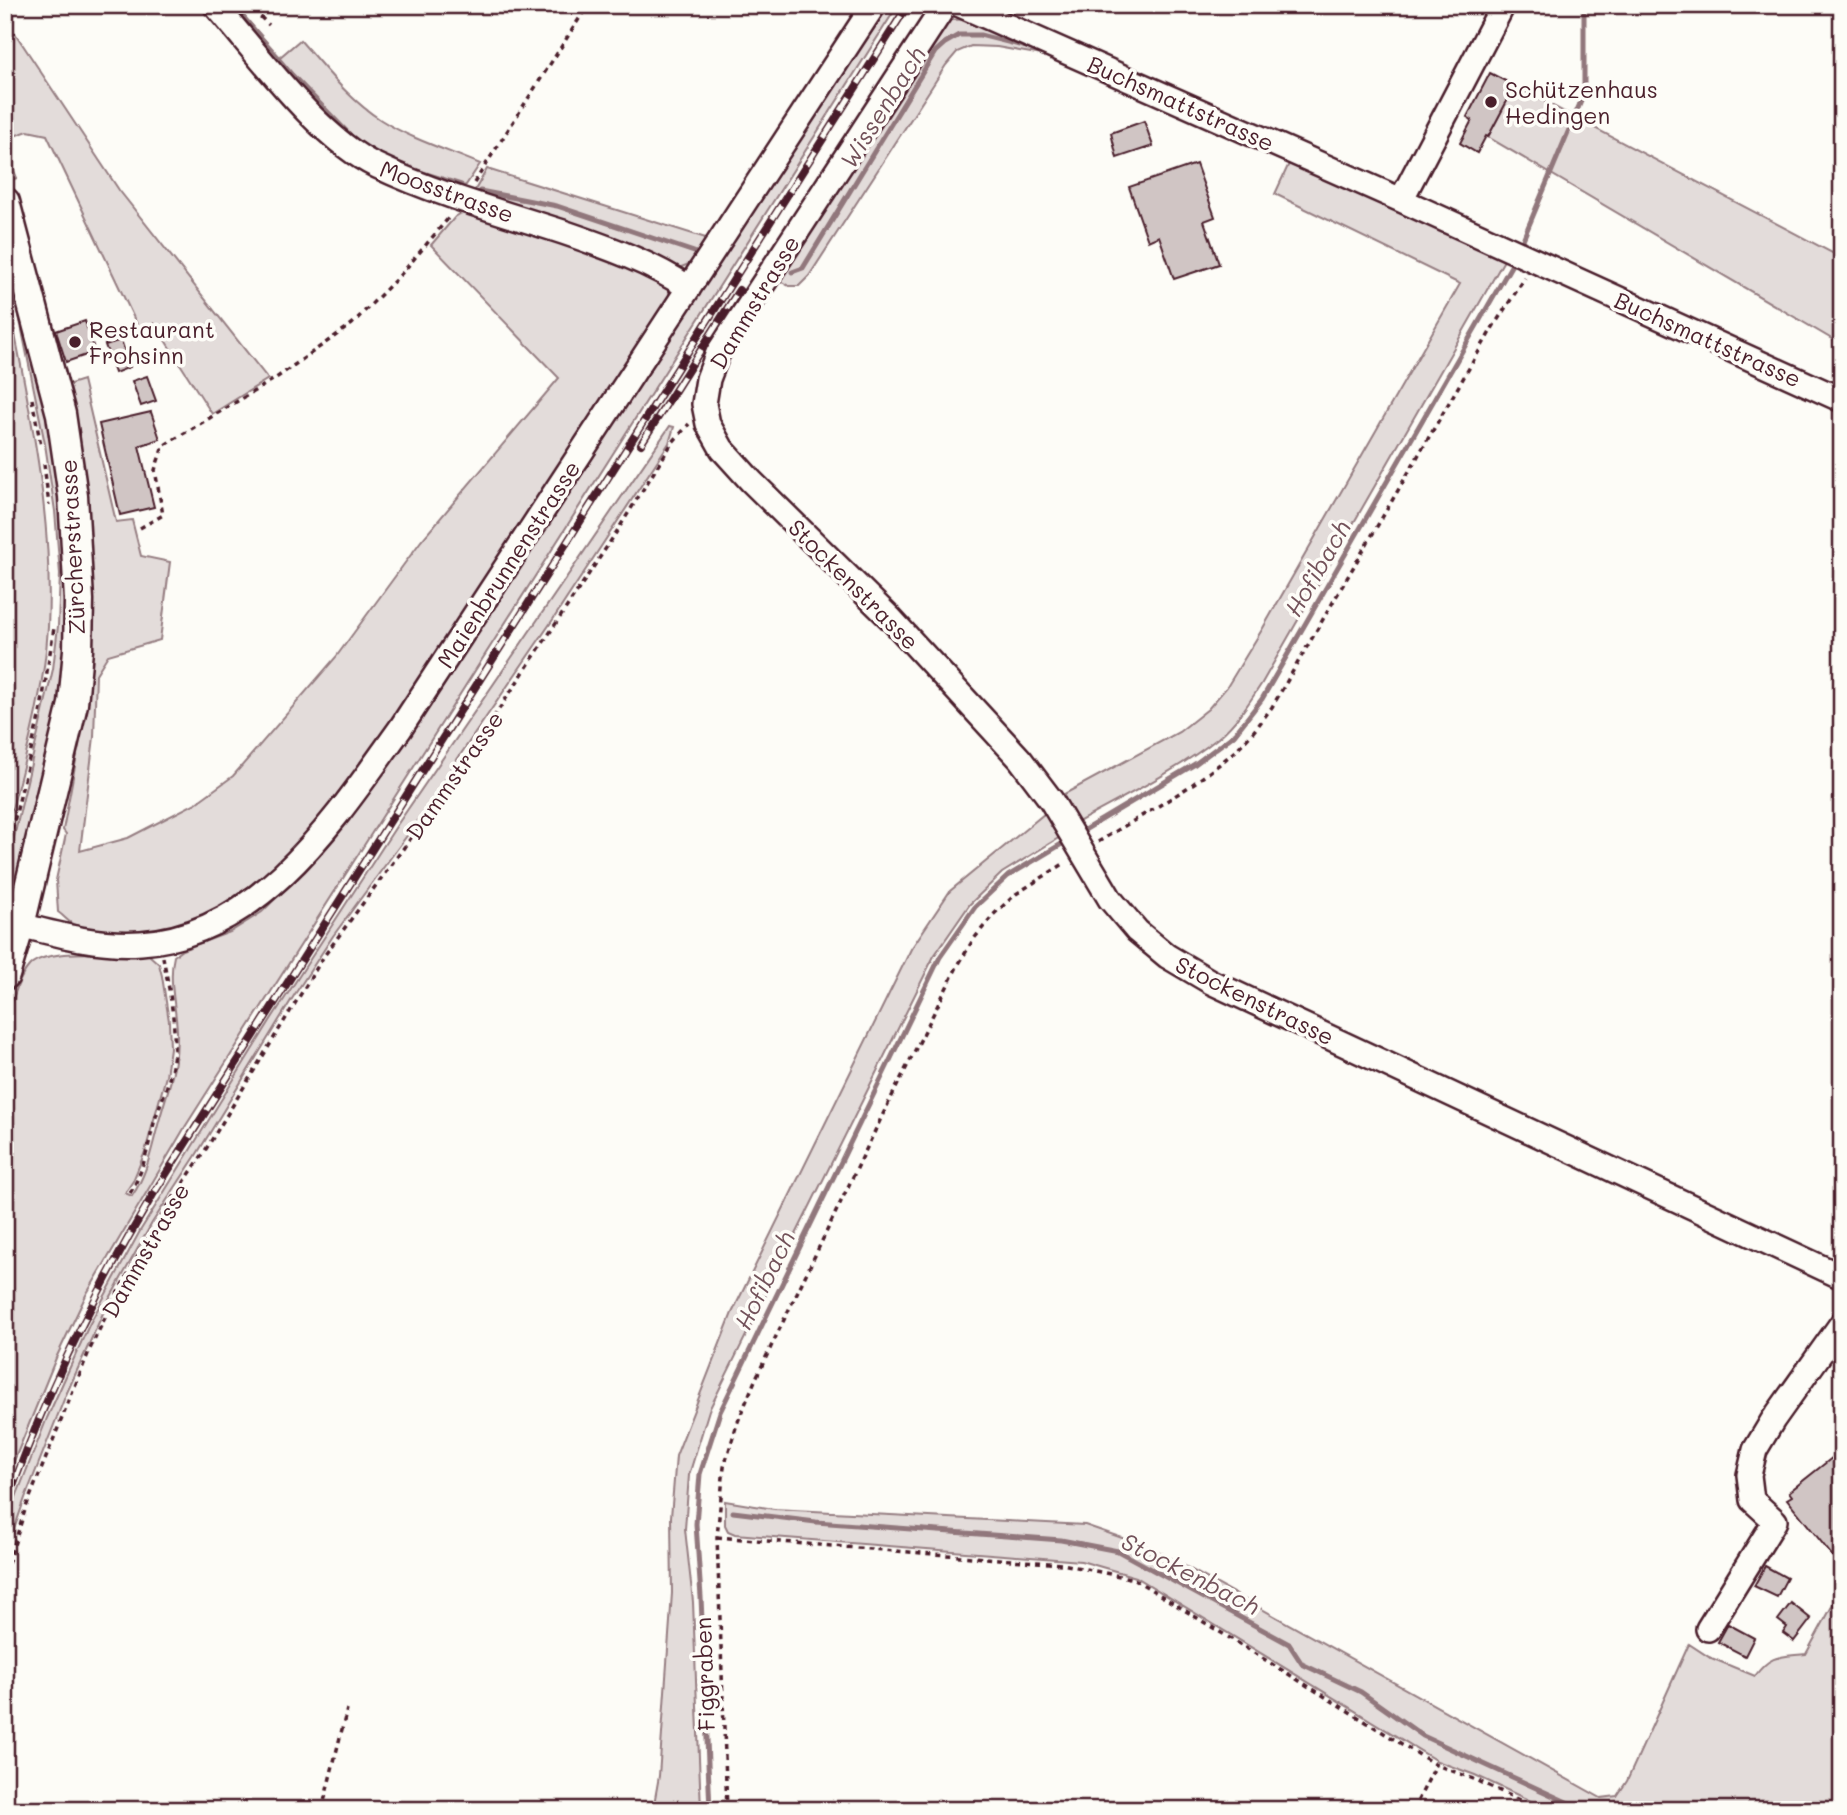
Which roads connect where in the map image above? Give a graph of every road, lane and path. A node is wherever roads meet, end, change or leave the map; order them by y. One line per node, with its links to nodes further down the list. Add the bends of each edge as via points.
1 (215, 5): 9 (street, Moosstrasse, via 341,143 375,166)
2 (588, 5): 9 (path)
3 (874, 5): 12 (street, Maienbrunnenstrasse)
4 (944, 5): 15 (street, Dammstrasse, via 718,353 708,379)
5 (960, 5): 10 (street, Buchsmattstrasse)
6 (1503, 5): 10 (street)
7 (242, 10): 8 (path, via 256,11)
8 (269, 24)
9 (463, 200): 12 (street, Moosstrasse, via 618,251); 19 (path, via 352,324 265,385 163,446 155,470 163,515)
10 (1401, 200): 14 (street, Buchsmattstrasse)
11 (5, 202): 22 (main road, Zürcherstrasse, via 65,435 79,600 73,704)
12 (689, 288): 23 (street, Maienbrunnenstrasse, via 400,729 333,818 250,903 207,927)
13 (31, 394): 16 (path, Zürcherstrasse)
14 (1842, 400)
15 (705, 413): 26 (street, Stockenstrasse, via 715,439 751,481 891,618 1020,759 1051,800 1110,899 1137,931 1167,956 1211,982); 28 (path, Dammstrasse, via 672,443 444,793 324,956 155,1225 85,1361 26,1507)
16 (41, 446)
17 (43, 460): 18 (path, Zürcherstrasse)
18 (50, 514)
19 (140, 528)
20 (54, 627): 21 (path, Zürcherstrasse, via 41,709)
21 (5, 859)
22 (20, 925): 23 (street, Maienbrunnenstrasse, via 99,942); 24 (main road, Zürcherstrasse)
23 (160, 941): 25 (path, via 172,1009 171,1074 148,1154)
24 (5, 975)
25 (130, 1193)
26 (1842, 1278)
27 (1842, 1324): 29 (street, via 1755,1450 1749,1475 1752,1500 1775,1521)
28 (5, 1573)
29 (1707, 1629)
30 (347, 1709): 32 (path)
31 (1436, 1766): 33 (path, Figgraben, via 1134,1579 1062,1564 718,1537); 34 (path); 35 (path)
32 (322, 1810)
33 (727, 1810)
34 (1413, 1810)
35 (1541, 1810)

